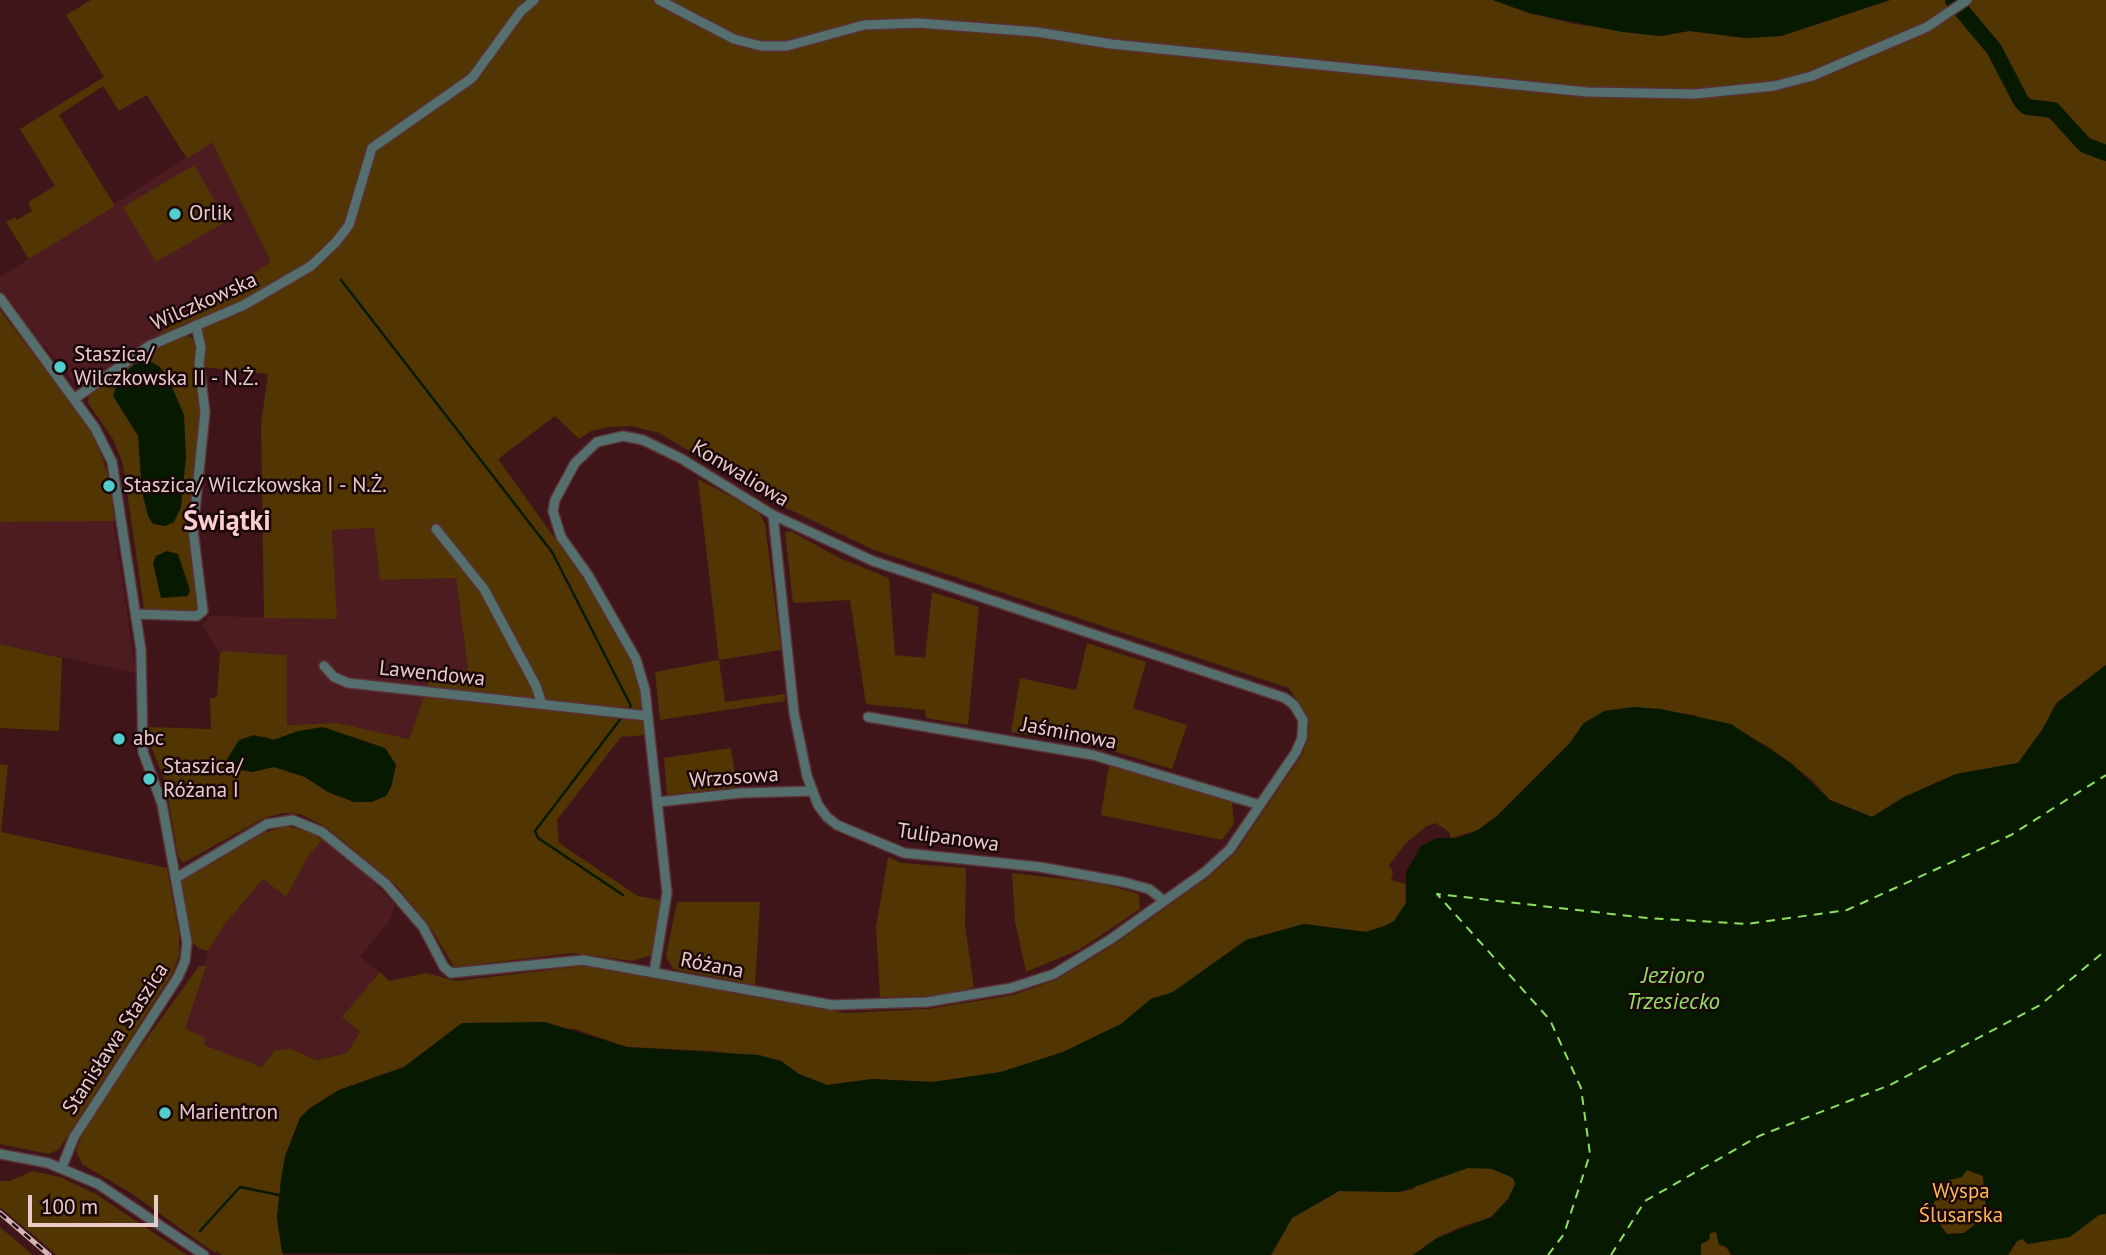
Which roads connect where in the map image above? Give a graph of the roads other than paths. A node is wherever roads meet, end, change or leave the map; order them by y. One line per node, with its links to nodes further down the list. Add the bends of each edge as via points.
1 (534, 0): 5 (street, Wilczkowska, via 472,78 372,148 344,233 324,254 290,281)
2 (659, 0): 3 (street, via 711,29 761,46 786,46 864,25 918,23 1548,88 1670,93 1735,91 1812,76 1892,44)
3 (1967, 0)
4 (0, 298): 6 (street, Stanisława Staszica)
5 (196, 326): 6 (street, Wilczkowska, via 149,346); 9 (street, via 201,340 205,412 193,530 203,611 197,616)
6 (74, 399): 9 (street, Stanisława Staszica, via 106,444 112,462)
7 (773, 515): 12 (street, Konwaliowa, via 643,440 623,436 597,442 570,471 555,500 555,523 636,659); 14 (street, Tulipanowa, via 794,713); 16 (street, Konwaliowa, via 918,578 1285,698 1303,720 1302,738)
8 (436, 529): 11 (street, via 484,589)
9 (136, 614): 17 (street, Stanisława Staszica, via 143,663 142,743 160,795)
10 (324, 666): 11 (street, Lawendowa, via 334,677 348,682)
11 (542, 704): 12 (street, Lawendowa)
12 (649, 716): 15 (street, Konwaliowa)
13 (867, 717): 16 (street, Jaśminowa, via 1093,755)
14 (812, 791): 15 (street, Wrzosowa); 18 (street, Tulipanowa, via 837,825 888,848 1123,882 1149,889)
15 (658, 802): 19 (street, Konwaliowa, via 667,893)
16 (1260, 805): 18 (street, Różana, via 1230,849)
17 (176, 878): 19 (street, Różana, via 267,824 299,821 322,832 391,890 423,927 451,974 574,960); 21 (street, Stanisława Staszica, via 187,942 184,965 74,1137)
18 (1163, 900): 19 (street, Różana, via 1054,974 1011,988 927,1002 832,1005)
19 (654, 972)
20 (0, 1154): 21 (street)
21 (62, 1167): 22 (street, via 98,1184)
22 (204, 1255)

